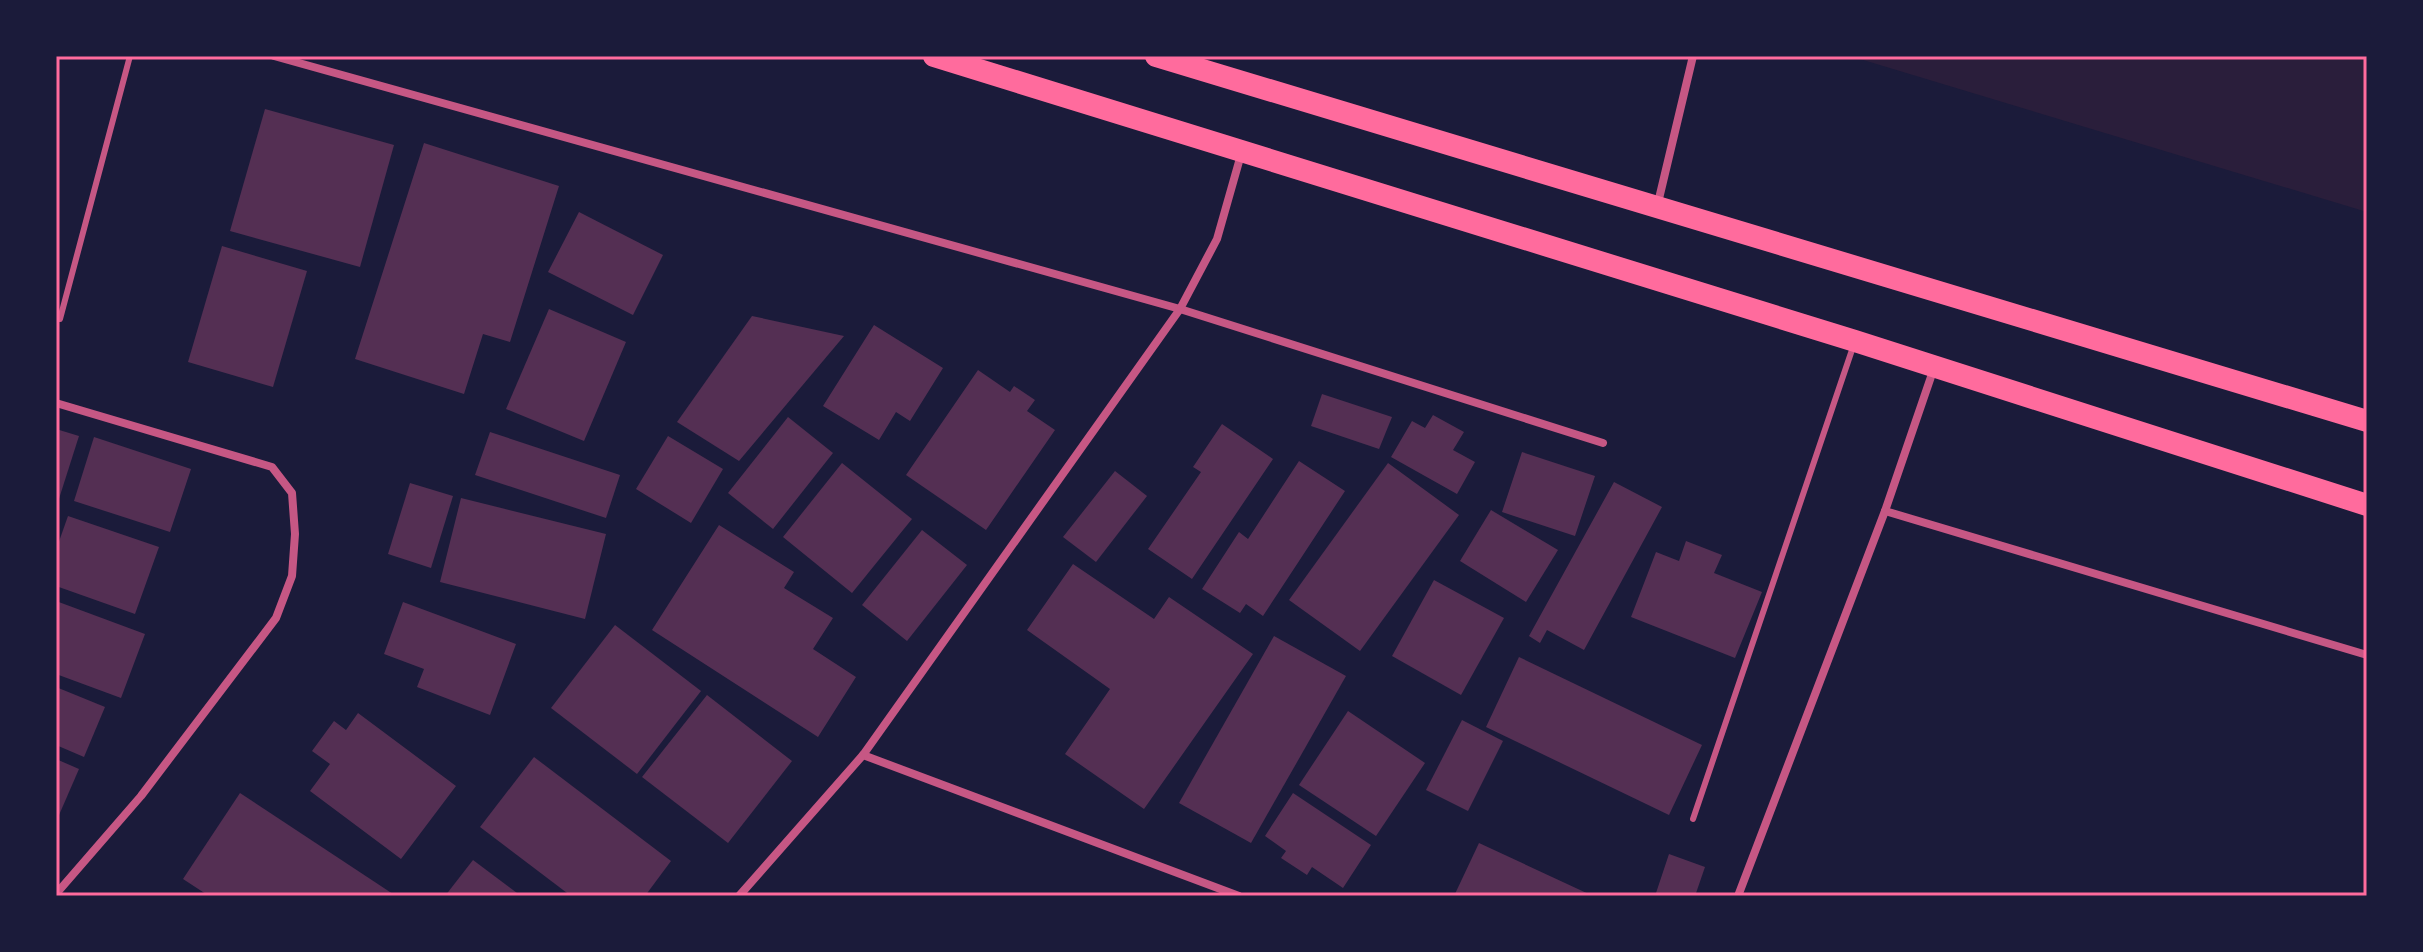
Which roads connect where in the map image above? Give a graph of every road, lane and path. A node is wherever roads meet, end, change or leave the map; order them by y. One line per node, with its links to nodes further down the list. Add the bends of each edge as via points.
1 (130, 56): 9 (lane)
2 (274, 56): 8 (street)
3 (934, 56): 6 (highway)
4 (1156, 56): 7 (highway)
5 (1693, 56): 7 (street)
6 (1242, 151): 8 (street, via 1217,239); 10 (highway)
7 (1657, 207): 13 (highway)
8 (1180, 309): 14 (street); 18 (street)
9 (60, 319)
10 (1855, 341): 11 (highway); 19 (lane)
11 (1934, 366): 15 (highway); 16 (street)
12 (56, 403): 20 (street, via 272,467 292,493 295,534 292,576 276,618 141,796)
13 (2367, 421)
14 (1603, 443)
15 (2367, 505)
16 (1885, 511): 17 (street); 23 (street)
17 (2367, 655)
18 (863, 755): 21 (street); 22 (street)
19 (1693, 819)
20 (56, 894)
21 (739, 896)
22 (1239, 896)
23 (1738, 896)

